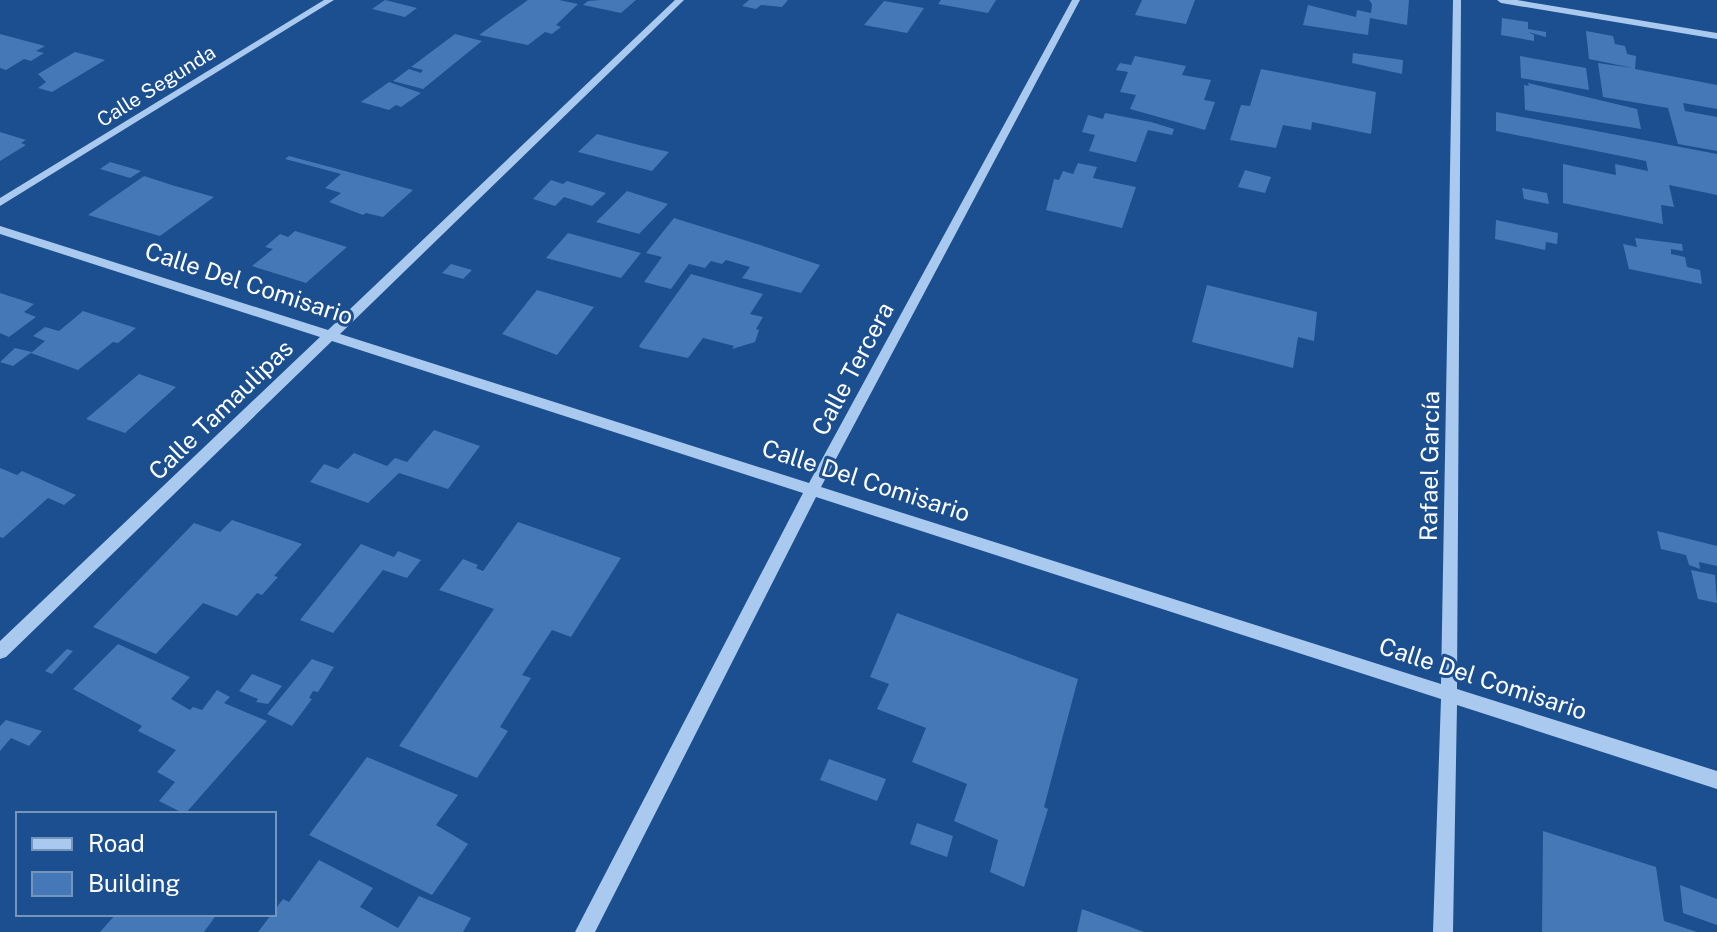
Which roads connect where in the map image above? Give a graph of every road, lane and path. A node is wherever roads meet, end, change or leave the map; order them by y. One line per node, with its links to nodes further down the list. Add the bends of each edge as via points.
1 (330, 0): 7 (street, Calle Segunda)
2 (680, 0): 9 (street, Calle Tamaulipas)
3 (1076, 0): 10 (street, Calle Tercera)
4 (1457, 0): 12 (street, Rafael García)
5 (1501, 0): 6 (street)
6 (1717, 36)
7 (0, 203)
8 (0, 230): 9 (street, Calle Del Comisario)
9 (331, 335): 10 (street, Calle Del Comisario); 11 (street, Calle Tamaulipas)
10 (813, 489): 12 (street, Calle Del Comisario); 14 (street, Calle Tercera)
11 (0, 652)
12 (1449, 694): 13 (street, Calle Del Comisario); 15 (street, Rafael García)
13 (1717, 780)
14 (585, 932)
15 (1443, 932)

